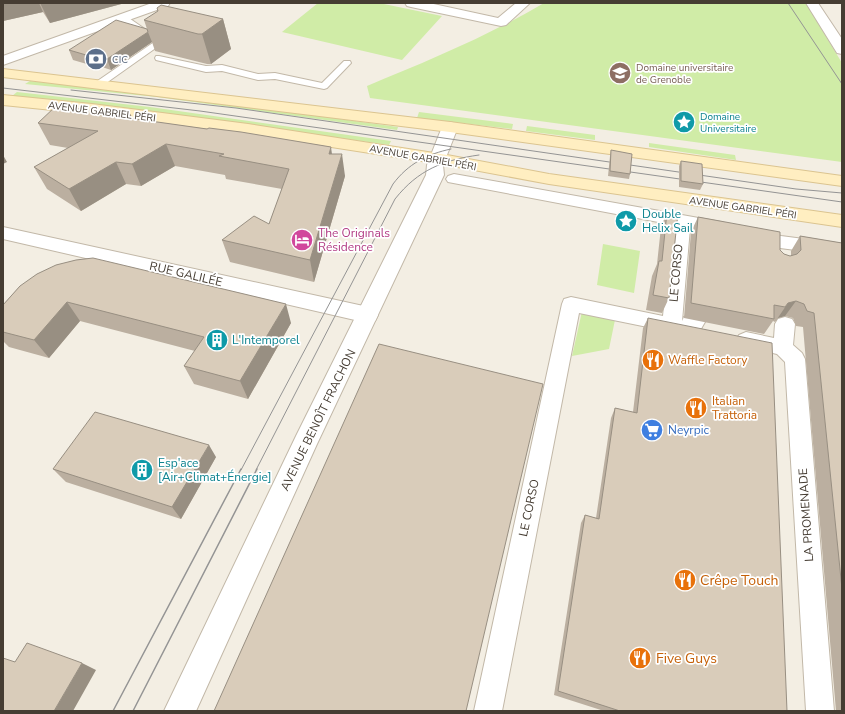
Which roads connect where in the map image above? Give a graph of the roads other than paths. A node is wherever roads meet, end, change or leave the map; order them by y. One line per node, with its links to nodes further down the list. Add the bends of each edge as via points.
1 (164, 3): 5 (street, via 150,14)
2 (411, 3): 3 (street, via 501,22)
3 (521, 3)
4 (812, 3): 6 (street)
5 (123, 18): 8 (street); 11 (lane, via 163,40)
6 (842, 50)
7 (159, 58): 9 (lane, via 206,69 222,68 324,86)
8 (3, 61)
9 (346, 63)
10 (3, 73): 11 (main road)
11 (99, 84): 13 (main road)
12 (3, 100): 14 (main road, AVENUE GABRIEL PÉRI, via 248,129)
13 (450, 127): 14 (street, AVENUE BENOÎT FRACHON); 16 (main road)
14 (438, 159): 18 (main road, AVENUE GABRIEL PÉRI, via 542,178); 21 (street, AVENUE BENOÎT FRACHON, via 435,175)
15 (454, 179): 17 (street, AVENUE GABRIEL PÉRI)
16 (842, 181)
17 (683, 221): 20 (street, AVENUE GABRIEL PÉRI, via 738,231 780,249); 23 (street, LE CORSO)
18 (842, 221)
19 (3, 233): 21 (street, RUE GALILÉE, via 70,257)
20 (842, 250)
21 (368, 315): 27 (street, AVENUE BENOÎT FRACHON)
22 (785, 324): 26 (street)
23 (672, 325): 24 (street); 28 (street, LE CORSO, via 571,304)
24 (697, 328)
25 (729, 337): 26 (street)
26 (783, 347): 29 (street, LA PROMENADE, via 795,359)
27 (180, 711)
28 (488, 711)
29 (820, 711)

